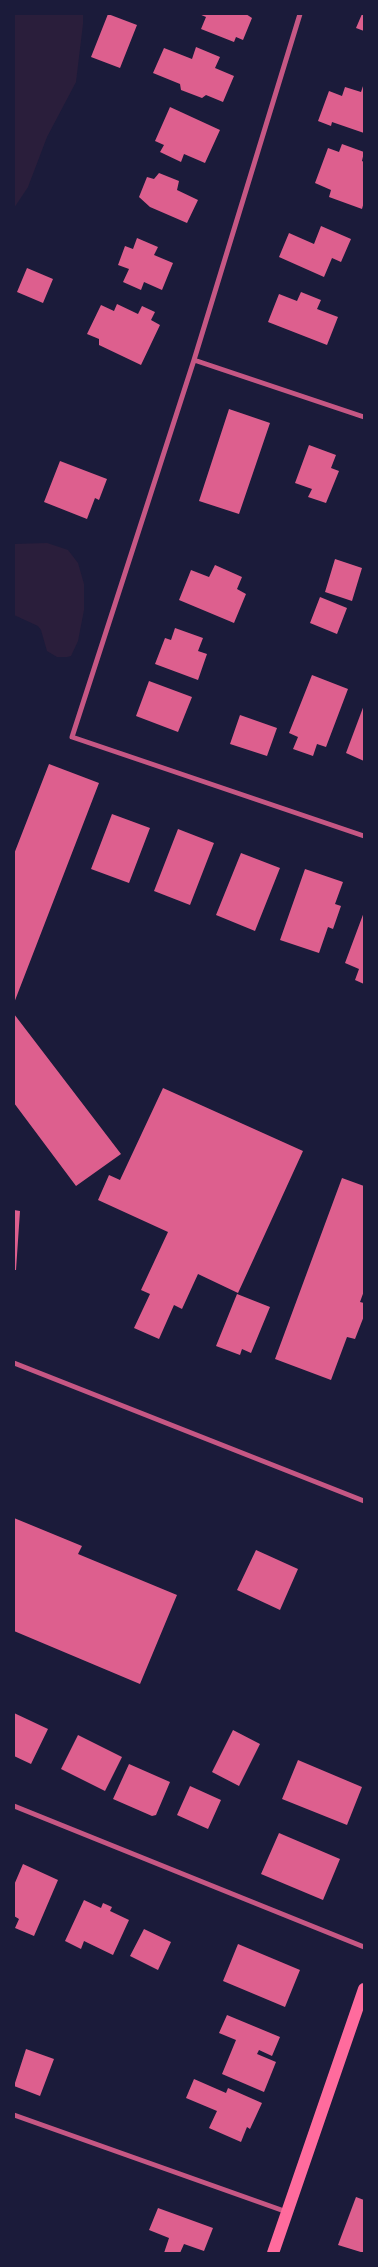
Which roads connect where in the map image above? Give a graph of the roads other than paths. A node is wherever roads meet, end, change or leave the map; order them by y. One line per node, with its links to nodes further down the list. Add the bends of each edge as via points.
1 (300, 14): 2 (street)
2 (194, 360): 3 (street); 4 (street, via 72,737)
3 (364, 417)
4 (364, 836)
5 (14, 1363): 6 (street)
6 (364, 1501)
7 (14, 1806): 8 (street)
8 (364, 1947)
9 (364, 1989): 11 (main road)
10 (14, 2115): 11 (street)
11 (288, 2212): 12 (main road)
12 (273, 2253)

